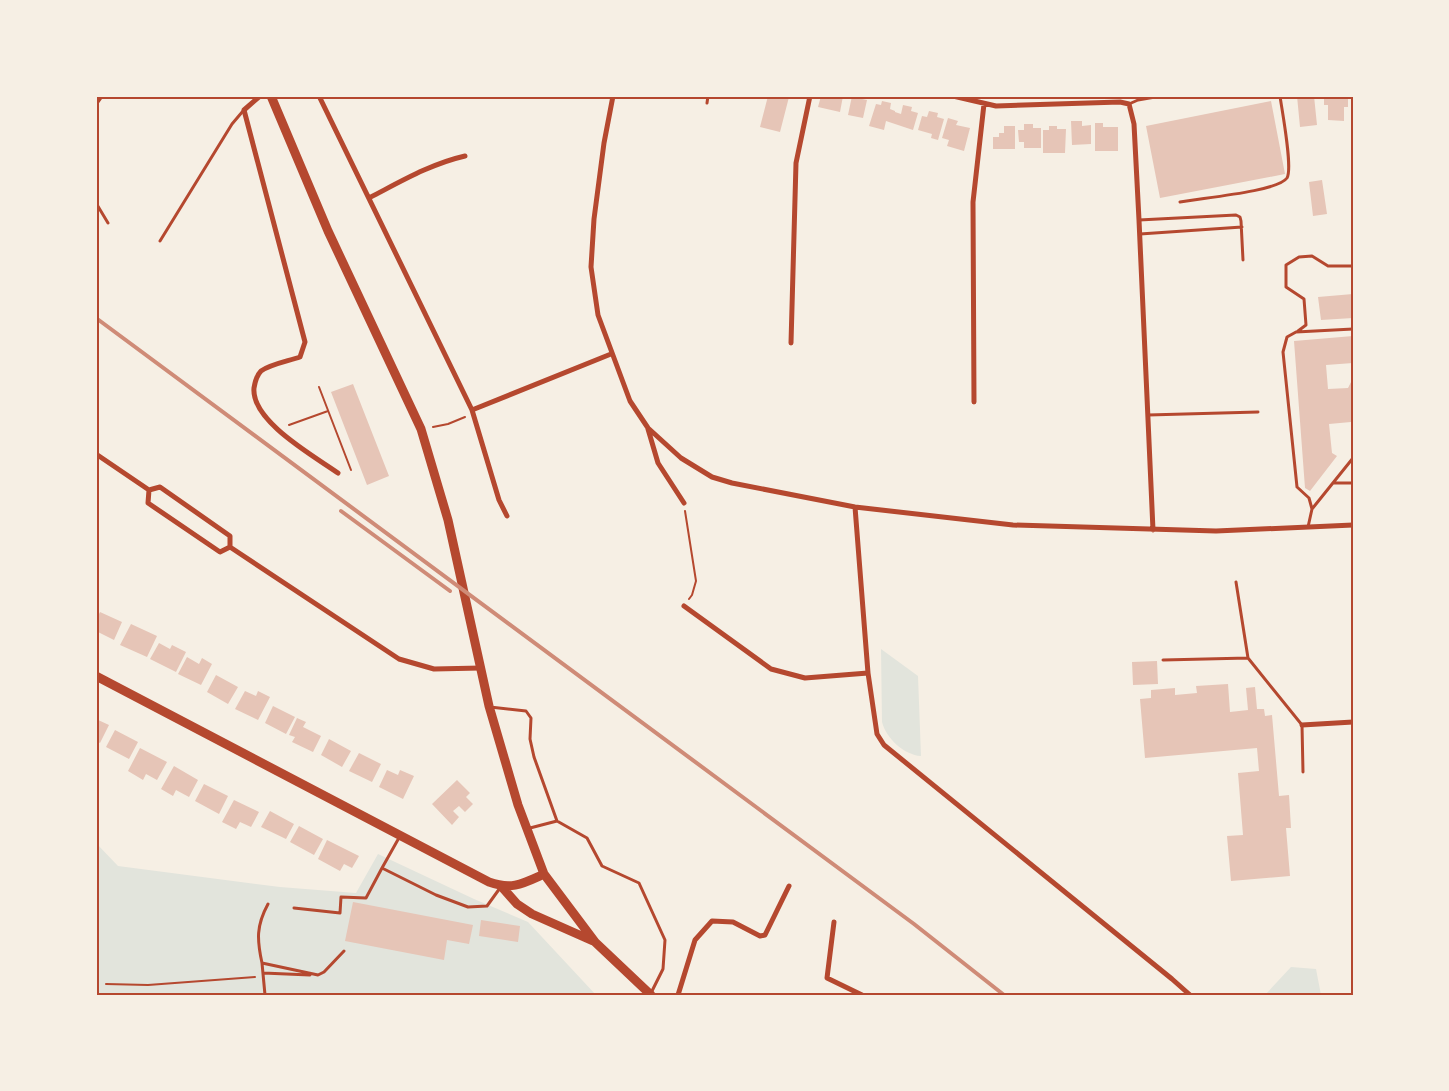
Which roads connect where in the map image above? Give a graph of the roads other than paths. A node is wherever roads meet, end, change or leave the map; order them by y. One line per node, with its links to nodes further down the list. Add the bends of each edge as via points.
1 (101, 96): 12 (street)
2 (260, 96): 16 (street)
3 (271, 96): 55 (main road, via 328,231 421,429 448,520)
4 (319, 96): 18 (street)
5 (613, 96): 31 (street, via 594,219 591,267 598,315)
6 (708, 96): 13 (lane)
7 (810, 96): 30 (street, via 796,163)
8 (953, 96): 11 (street)
9 (1161, 96): 15 (lane)
10 (1280, 96): 19 (lane, via 1289,162 1286,178 1279,185 1264,189)
11 (966, 98): 14 (street)
12 (96, 103)
13 (707, 103)
14 (984, 104): 15 (street); 32 (street, via 973,202)
15 (1129, 104): 21 (street, via 1134,124)
16 (244, 110): 25 (lane); 39 (street, via 305,342 300,357 262,370 254,393 269,423)
17 (465, 156): 18 (street, via 424,169)
18 (369, 198): 33 (street)
19 (1180, 202)
20 (96, 203): 22 (lane)
21 (1139, 220): 23 (lane, via 1236,215); 24 (street)
22 (108, 223)
23 (1242, 227): 24 (lane); 26 (lane)
24 (1140, 234): 35 (street)
25 (160, 242)
26 (1243, 260)
27 (1353, 266): 29 (lane, via 1328,266 1312,256 1299,257 1286,265 1286,287 1304,299 1306,325)
28 (1353, 330): 29 (lane)
29 (1296, 332): 45 (lane, via 1287,337 1283,352 1297,488 1309,498)
30 (791, 343)
31 (611, 354): 33 (street); 36 (street, via 630,401)
32 (974, 402)
33 (472, 412): 46 (street)
34 (1258, 412): 35 (lane)
35 (1148, 415): 49 (street)
36 (648, 428): 43 (street, via 658,463); 44 (street, via 681,458 712,477)
37 (96, 454): 42 (street)
38 (1353, 458): 40 (lane)
39 (338, 473)
40 (1334, 483): 41 (lane); 45 (lane)
41 (1353, 483)
42 (148, 490): 50 (street, via 160,487 230,536); 50 (street, via 148,503 220,552)
43 (684, 503)
44 (855, 507): 49 (street, via 1013,525); 56 (street)
45 (1312, 509): 48 (lane)
46 (507, 516)
47 (1353, 525): 48 (street)
48 (1308, 527): 49 (street)
49 (1153, 530)
50 (230, 548): 55 (street, via 399,659 435,669)
51 (1236, 582): 53 (lane)
52 (684, 606): 56 (street, via 771,669 805,678)
53 (1248, 658): 54 (lane); 60 (lane)
54 (1163, 660)
55 (479, 664): 58 (main road)
56 (868, 673): 81 (street, via 877,734 884,745)
57 (96, 676): 64 (main road)
58 (489, 706): 62 (lane, via 526,711 531,718 534,757); 63 (main road)
59 (1353, 722): 60 (street)
60 (1302, 725): 61 (lane)
61 (1303, 772)
62 (557, 821): 63 (lane); 78 (lane, via 587,838 602,866 639,883 665,940 663,969)
63 (527, 829): 66 (main road)
64 (401, 836): 65 (lane); 67 (main road)
65 (382, 868): 67 (lane, via 468,907 488,906); 70 (lane, via 366,898 341,897 340,913)
66 (544, 874): 67 (main road, via 519,886); 72 (main road)
67 (501, 886): 72 (main road, via 532,914)
68 (789, 886): 79 (street, via 765,935 734,922 712,921 695,940)
69 (268, 904): 74 (lane, via 260,920 258,943)
70 (294, 908)
71 (834, 922): 80 (street, via 827,978)
72 (595, 942): 78 (main road)
73 (344, 951): 76 (lane)
74 (262, 963): 75 (lane); 76 (lane)
75 (262, 975): 76 (lane); 77 (lane)
76 (318, 975)
77 (265, 995)
78 (651, 995)
79 (678, 995)
80 (862, 995)
81 (1190, 995)

